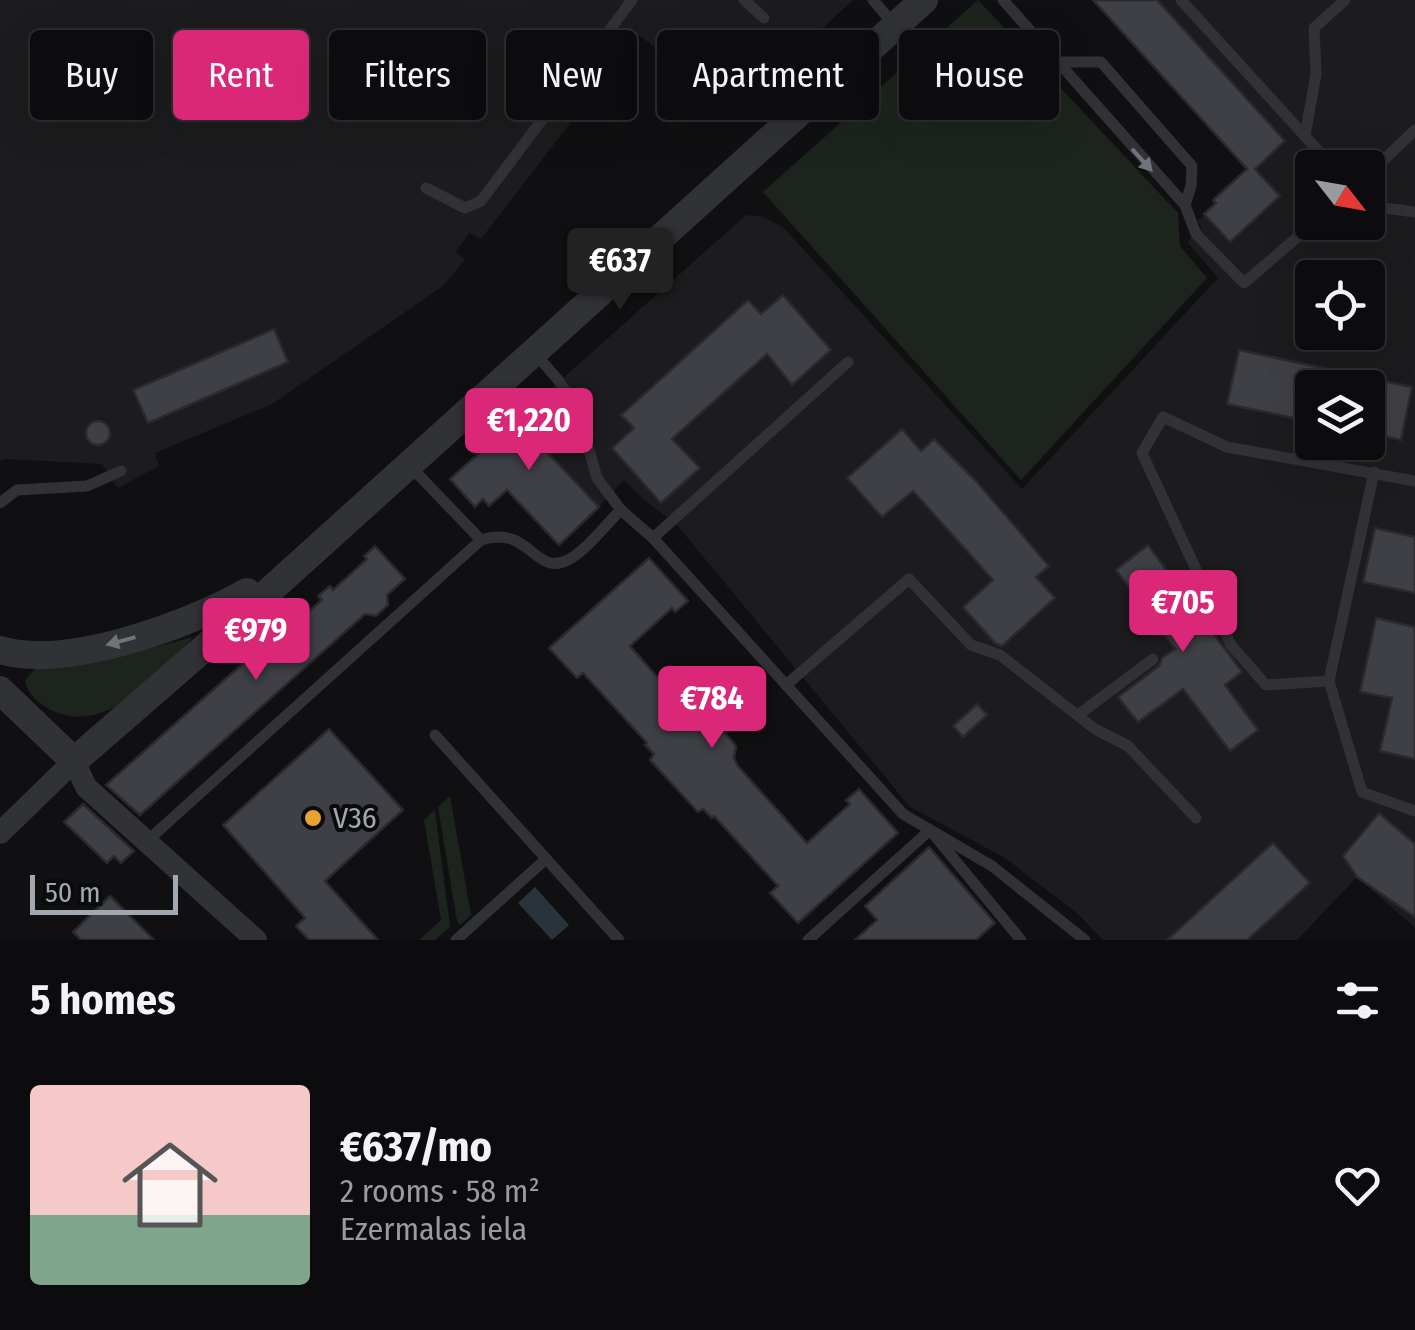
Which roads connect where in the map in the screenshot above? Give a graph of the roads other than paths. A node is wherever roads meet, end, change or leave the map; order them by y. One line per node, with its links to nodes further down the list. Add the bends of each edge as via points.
1 (632, 0): 17 (lane, via 481,201 465,208)
2 (744, 0): 8 (lane)
3 (873, 0): 9 (lane)
4 (924, 0): 9 (street)
5 (1003, 0): 10 (lane)
6 (1181, 0): 14 (lane)
7 (1345, 0): 14 (lane, via 1314,28 1316,74)
8 (764, 18)
9 (895, 26): 22 (street)
10 (1028, 30)
11 (1059, 62): 18 (lane, via 1100,62 1192,166)
12 (1059, 66): 18 (lane, one-way to 18)
13 (1415, 130): 16 (lane)
14 (1305, 136): 15 (lane)
15 (1318, 150)
16 (1385, 159)
17 (426, 188)
18 (1185, 205): 21 (lane, via 1196,234 1244,282)
19 (1385, 208): 20 (lane)
20 (1415, 212)
21 (1295, 238)
22 (534, 352): 24 (street); 29 (lane, via 578,411 597,478)
23 (848, 362): 30 (lane)
24 (409, 465): 31 (lane); 32 (street)
25 (121, 471): 28 (lane, via 87,486 17,490)
26 (1374, 472): 27 (lane); 36 (lane); 36 (lane, via 1227,447 1164,417 1142,454 1230,645 1266,685)
27 (1415, 480)
28 (0, 503)
29 (620, 510): 30 (lane); 31 (lane, via 570,559 553,564 518,539)
30 (654, 538): 37 (lane)
31 (480, 540): 46 (lane)
32 (276, 582): 34 (street, one-way to 34, via 115,644); 41 (street)
33 (0, 650): 34 (street)
34 (28, 654): 38 (street, via 15,664)
35 (1153, 659): 39 (lane)
36 (1330, 682): 42 (lane, via 1362,792)
37 (786, 685): 39 (lane, via 909,579 972,645 1012,662); 44 (lane, via 902,814)
38 (4, 694): 41 (street)
39 (1078, 715): 43 (lane, via 1141,758)
40 (434, 734): 47 (lane)
41 (74, 761): 45 (street); 46 (street, via 86,787)
42 (1415, 811)
43 (1196, 818)
44 (930, 830): 51 (lane); 52 (lane); 53 (lane, via 992,866)
45 (0, 833)
46 (146, 842): 48 (street)
47 (546, 859): 49 (lane); 50 (lane)
48 (256, 940)
49 (456, 940)
50 (619, 940)
51 (808, 940)
52 (1021, 940)
53 (1086, 940)

